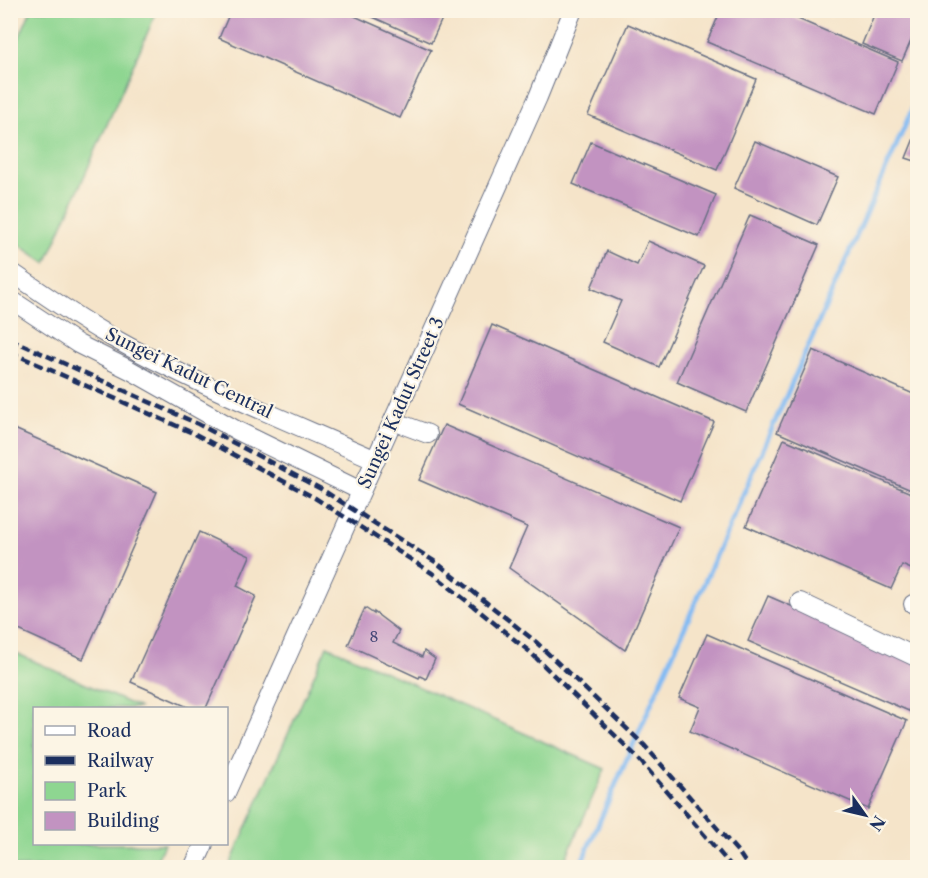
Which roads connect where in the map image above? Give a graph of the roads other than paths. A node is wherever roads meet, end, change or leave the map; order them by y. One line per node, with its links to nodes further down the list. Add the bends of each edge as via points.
1 (573, 10): 4 (street, Sungei Kadut Street 3)
2 (10, 272): 6 (street, Sungei Kadut Central, via 108,335)
3 (10, 299): 7 (street, Sungei Kadut Central, via 78,344 237,431)
4 (393, 421): 5 (street); 6 (street, Sungei Kadut Street 3)
5 (428, 434)
6 (376, 460): 7 (street, Sungei Kadut Street 3)
7 (361, 491): 10 (street, Sungei Kadut Street 3)
8 (800, 602): 9 (street)
9 (918, 658)
10 (228, 789)
11 (203, 845): 12 (street)
12 (193, 867)

